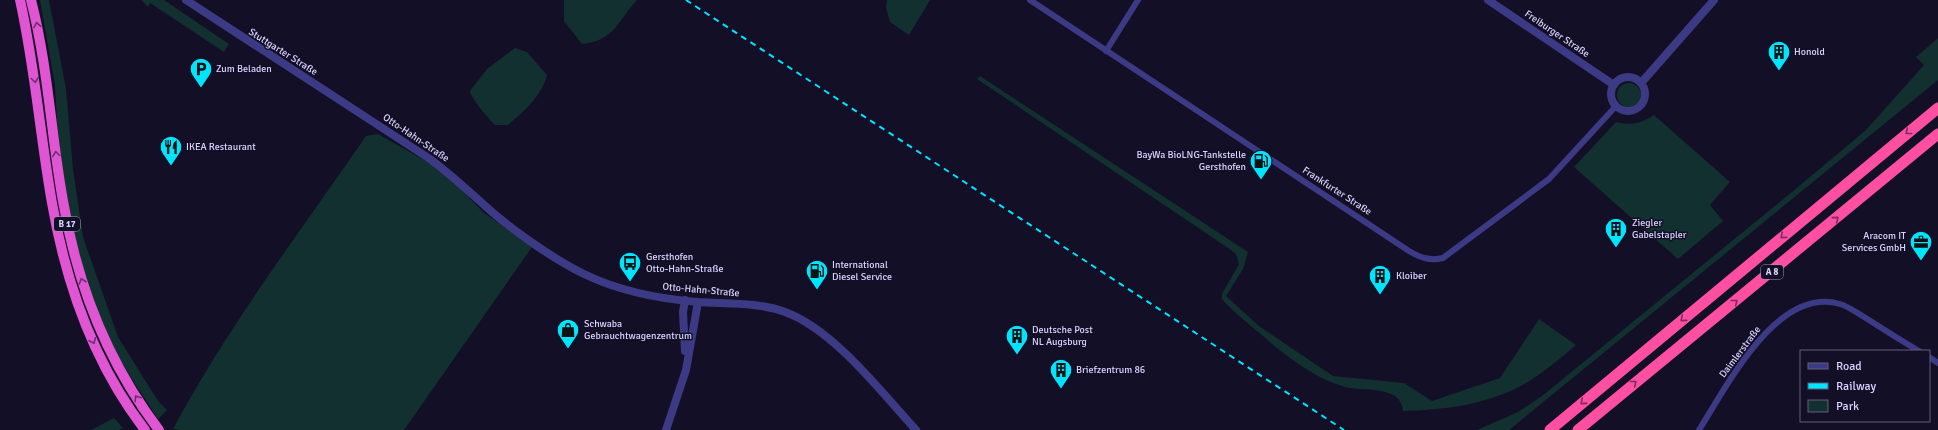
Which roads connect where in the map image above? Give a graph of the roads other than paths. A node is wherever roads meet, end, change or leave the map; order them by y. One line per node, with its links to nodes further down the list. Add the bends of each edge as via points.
1 (20, 0): 19 (highway, B 17, one-way to 19, via 35,78 51,202 70,280 101,358)
2 (31, 0): 20 (highway, B 17, one-way to 2, via 110,352 76,264 62,200 44,62)
3 (186, 0): 13 (street, Stuttgarter Straße)
4 (1030, 0): 8 (street, Frankfurter Straße)
5 (1138, 0): 8 (street)
6 (1488, 0): 10 (street, Freiburger Straße)
7 (1714, 0): 9 (street)
8 (1106, 51): 11 (street, Frankfurter Straße, via 1409,251 1425,259 1444,258 1549,179)
9 (1641, 83): 10 (street, via 1625,77); 11 (street, via 1645,93 1642,104 1633,111)
10 (1614, 85): 11 (street, via 1612,98)
11 (1616, 106)
12 (1938, 108): 23 (highway, A 8, one-way to 23)
13 (371, 119): 15 (street, Otto-Hahn-Straße, via 446,171 509,226 584,274 638,293)
14 (1938, 134): 24 (highway, A 8, one-way to 14)
15 (684, 300): 16 (street, Otto-Hahn-Straße); 18 (street)
16 (698, 302): 18 (street); 22 (street, Otto-Hahn-Straße, via 762,306 785,312 812,325 853,362)
17 (1917, 350): 25 (street, Daimlerstraße, via 1841,304 1824,302 1804,306 1781,319 1760,340)
18 (686, 370): 21 (street)
19 (145, 430)
20 (159, 430)
21 (666, 430)
22 (916, 430)
23 (1550, 430)
24 (1578, 430)
25 (1699, 430)

